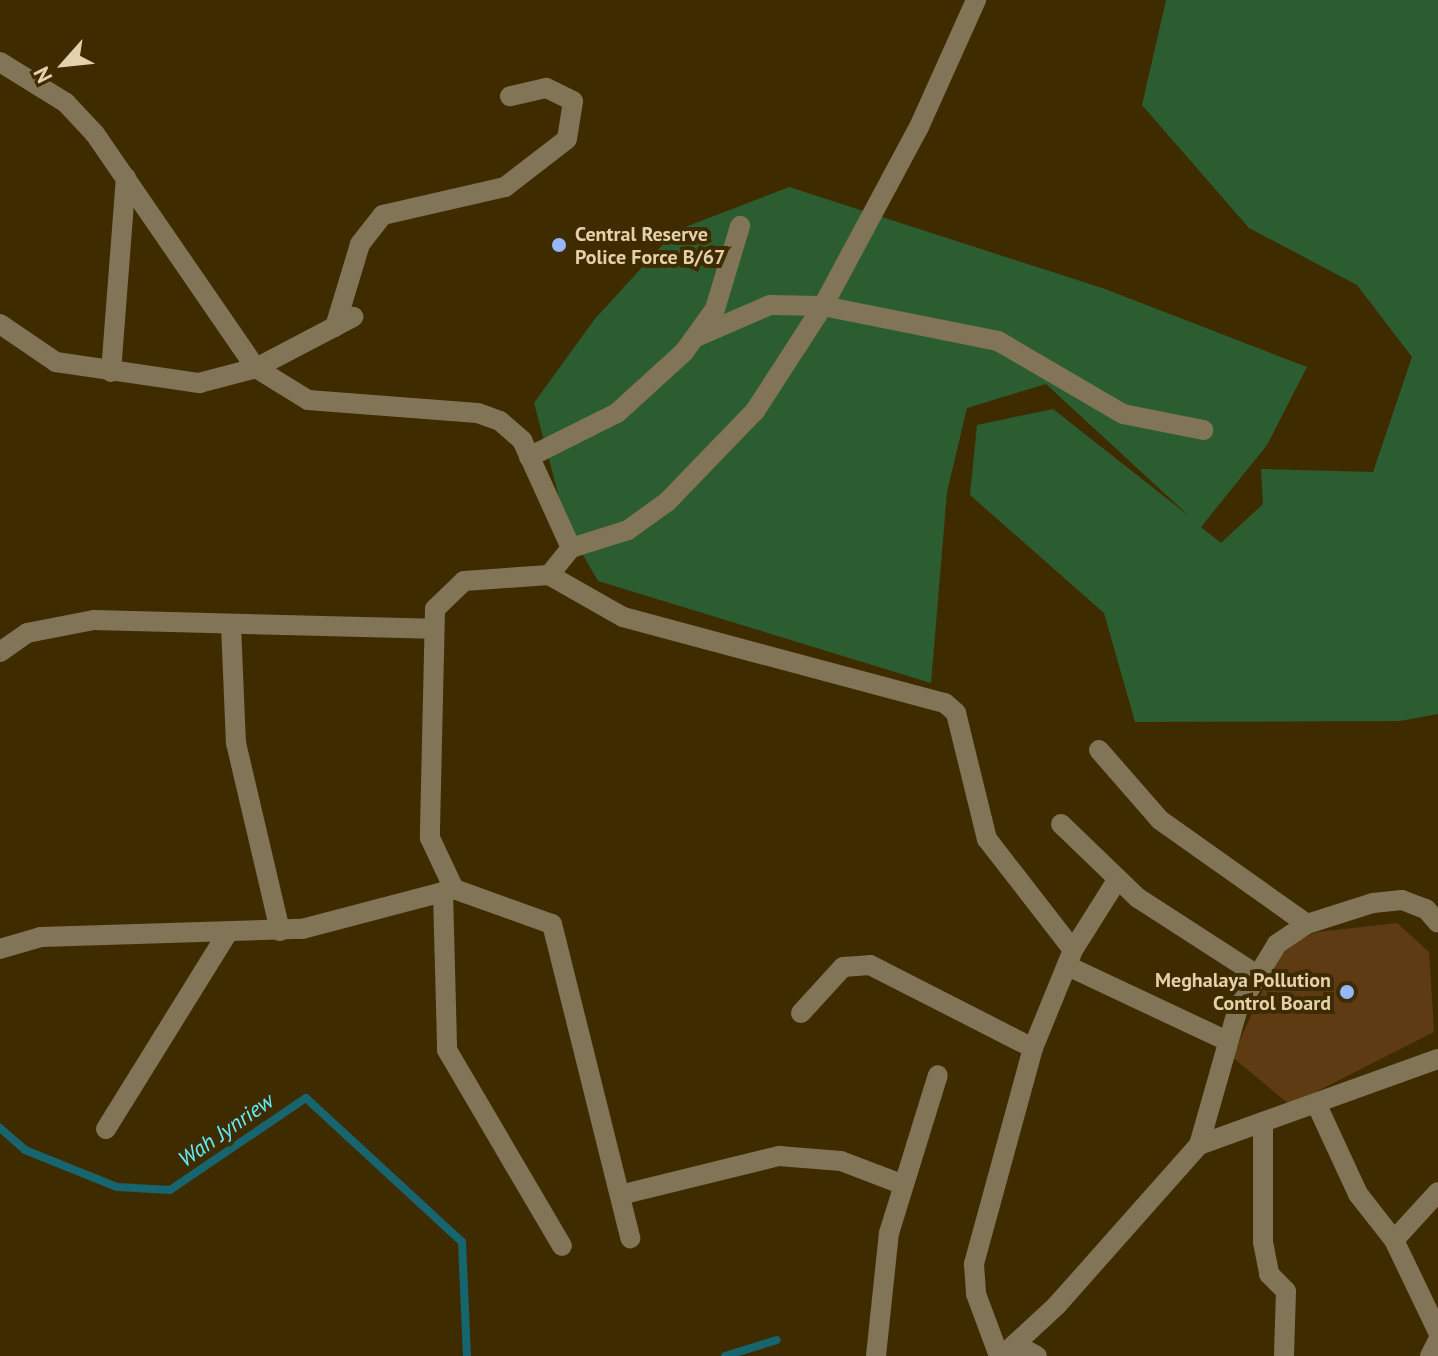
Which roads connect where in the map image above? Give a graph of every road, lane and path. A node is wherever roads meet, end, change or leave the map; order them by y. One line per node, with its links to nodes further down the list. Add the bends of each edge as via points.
1 (976, 0): 6 (street, via 919,127)
2 (0, 62): 4 (street, via 66,103)
3 (510, 96): 9 (street, via 546,88 573,101 567,139 505,187 383,215 360,244 344,322)
4 (126, 178): 9 (street); 10 (street)
5 (740, 226): 8 (street, via 727,283)
6 (823, 306): 8 (street, via 770,305); 11 (street, via 998,341 1123,414); 13 (street, via 755,411 704,468 628,530)
7 (0, 324): 10 (street, via 39,356)
8 (696, 337): 12 (street, via 617,413)
9 (256, 368): 10 (street, via 199,383); 12 (street, via 282,389 340,407 478,413 500,421)
10 (111, 372)
11 (1203, 430)
12 (529, 457): 13 (street)
13 (571, 548): 14 (street)
14 (549, 575): 16 (street, via 464,581 447,592); 27 (street, via 623,617 945,703 962,726 987,839)
15 (231, 625): 16 (street); 17 (street, via 57,623); 24 (street, via 236,743)
16 (432, 629): 21 (street, via 430,838)
17 (0, 652)
18 (1099, 750): 23 (street, via 1160,820)
19 (1061, 824): 20 (street)
20 (1117, 880): 27 (street); 28 (street)
21 (448, 891): 24 (street, via 343,922); 40 (street, via 552,924); 43 (street, via 447,1050)
22 (1438, 923): 23 (street, via 1426,909 1402,900)
23 (1307, 924): 28 (street, via 1277,944)
24 (280, 931): 25 (street)
25 (227, 934): 26 (street, via 41,937); 36 (street)
26 (0, 949)
27 (1072, 959): 30 (street); 31 (street)
28 (1254, 973): 30 (street)
29 (801, 1013): 31 (street, via 843,967 870,965)
30 (1227, 1041): 37 (street)
31 (1033, 1048): 46 (street, via 974,1264 976,1294)
32 (1438, 1059): 34 (street)
33 (938, 1075): 38 (street)
34 (1316, 1103): 35 (street); 42 (street, via 1358,1194)
35 (1263, 1122): 37 (street); 49 (street, via 1263,1242 1269,1274 1286,1291)
36 (106, 1129)
37 (1199, 1145): 46 (street)
38 (904, 1185): 40 (street, via 841,1161 779,1156); 47 (street, via 880,1286)
39 (1438, 1192): 42 (street)
40 (620, 1195): 41 (street)
41 (630, 1238)
42 (1394, 1240): 44 (street)
43 (562, 1246)
44 (1438, 1332)
45 (1438, 1340): 50 (street)
46 (1005, 1352): 48 (street)
47 (876, 1356)
48 (1037, 1356)
49 (1284, 1356)
50 (1430, 1356)

